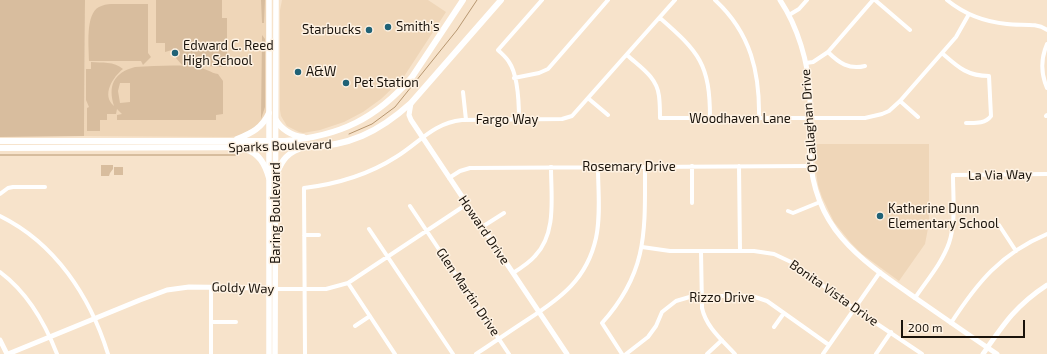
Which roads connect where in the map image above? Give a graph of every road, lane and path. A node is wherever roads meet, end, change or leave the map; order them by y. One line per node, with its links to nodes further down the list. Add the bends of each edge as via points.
1 (269, 0): 30 (main road, Baring Boulevard)
2 (276, 0): 36 (main road, Baring Boulevard)
3 (463, 0): 40 (main road, Sparks Boulevard, via 412,76 381,108 356,123)
4 (501, 0): 29 (main road, Sparks Boulevard)
5 (542, 0): 24 (street, via 498,50 509,62)
6 (608, 0): 24 (street, via 548,69)
7 (675, 0): 15 (street, Fargo Way)
8 (715, 0): 34 (street, via 732,19 749,49 758,86)
9 (780, 0): 14 (street, O'Callaghan Drive)
10 (807, 0): 14 (street)
11 (874, 0): 16 (street); 19 (street)
12 (947, 0): 13 (street)
13 (969, 14): 17 (street, via 990,22 1035,25); 20 (street, Woodhaven Lane, via 956,37)
14 (789, 15): 22 (street, O'Callaghan Drive)
15 (660, 18): 21 (street, Fargo Way); 33 (street, via 686,41 699,60 708,86)
16 (910, 30)
17 (1047, 30)
18 (1047, 44): 25 (street, via 1042,70)
19 (828, 52): 22 (street, via 813,62); 23 (street, via 848,67)
20 (942, 53): 28 (street, Woodhaven Lane); 39 (street, via 967,72 989,76 989,119 984,122)
21 (627, 55): 27 (street, Fargo Way); 33 (street, Woodhaven Lane, via 656,85 660,118)
22 (806, 63): 35 (street, O'Callaghan Drive)
23 (865, 66)
24 (514, 78): 38 (street)
25 (1047, 88)
26 (463, 92): 37 (street)
27 (589, 99): 31 (street); 38 (street, Fargo Way, via 576,113 567,118)
28 (900, 101): 32 (street); 35 (street, Woodhaven Lane, via 889,111 869,118)
29 (411, 103): 41 (street, Howard Drive, via 409,115); 47 (main road, Sparks Boulevard, via 386,124 357,139 334,145)
30 (269, 113): 43 (main road, via 256,130); 45 (main road, Baring Boulevard)
31 (608, 115)
32 (918, 117)
33 (710, 118): 34 (street, Woodhaven Lane)
34 (759, 119): 35 (street, Woodhaven Lane)
35 (810, 119): 53 (street, O'Callaghan Drive)
36 (276, 120): 40 (main road, via 292,134); 46 (main road, Baring Boulevard)
37 (466, 120): 38 (street, Fargo Way); 41 (street, Fargo Way, via 446,123)
38 (519, 120)
39 (966, 123)
40 (308, 138): 46 (main road, Sparks Boulevard)
41 (423, 138): 59 (street, Howard Drive); 75 (street, Fargo Way, via 372,171 344,181 304,188)
42 (79, 140): 43 (main road, Sparks Boulevard); 44 (main road, Sparks Boulevard); 49 (main road)
43 (234, 140): 45 (main road, Sparks Boulevard)
44 (0, 141)
45 (269, 144): 46 (main road, Sparks Boulevard); 50 (main road, Sparks Boulevard); 58 (main road, Baring Boulevard)
46 (276, 144): 47 (main road, Sparks Boulevard); 58 (main road, Baring Boulevard)
47 (305, 147): 58 (main road, via 285,157)
48 (0, 148): 49 (main road, Sparks Boulevard)
49 (70, 148): 50 (main road, Sparks Boulevard)
50 (239, 148): 58 (main road, via 254,153)
51 (692, 166): 52 (street, Rosemary Drive); 56 (street, Rosemary Drive); 63 (street)
52 (739, 166): 53 (street, Rosemary Drive); 78 (street)
53 (811, 166): 62 (street, O'Callaghan Drive)
54 (551, 167): 55 (street, Rosemary Drive); 59 (street, Rosemary Drive, via 470,168); 83 (street, via 551,223 547,238 535,257)
55 (598, 167): 56 (street, Rosemary Drive); 93 (street, via 598,227 590,257 572,286)
56 (645, 167): 76 (street, via 645,222)
57 (1047, 174): 91 (street, La Via Way, via 953,175 953,224 950,242 943,257)
58 (272, 178): 87 (main road, Baring Boulevard); 88 (main road, Baring Boulevard)
59 (450, 178): 64 (street, Howard Drive)
60 (45, 187): 61 (street, via 13,187)
61 (0, 194)
62 (820, 202): 66 (street, via 793,213); 82 (street, O'Callaghan Drive, via 844,241)
63 (692, 203)
64 (467, 204): 70 (street, Howard Drive); 72 (street, Goldy Way)
65 (410, 206): 72 (street, Glen Martin Drive)
66 (788, 211)
67 (504, 213): 70 (street)
68 (0, 216): 96 (street, via 29,234 55,257 77,286)
69 (999, 225): 79 (street)
70 (482, 227): 83 (street, Howard Drive)
71 (369, 228): 80 (street)
72 (427, 231): 80 (street, Goldy Way); 104 (street, Glen Martin Drive)
73 (319, 234): 75 (street)
74 (1047, 234): 79 (street)
75 (304, 235): 89 (street)
76 (642, 246): 77 (street, Bonita Vista Drive, via 670,251); 121 (street, via 630,283 602,323)
77 (701, 251): 78 (street, Bonita Vista Drive); 90 (street)
78 (740, 251): 92 (street, Bonita Vista Drive, via 764,252 782,257)
79 (1016, 251): 99 (street, via 978,284)
80 (388, 257): 84 (street, Goldy Way); 117 (street)
81 (0, 272): 103 (street, via 30,302)
82 (880, 272): 91 (street, O'Callaghan Drive); 92 (street)
83 (513, 273): 93 (street, Howard Drive)
84 (348, 283): 89 (street, Goldy Way, via 326,289); 95 (street)
85 (1047, 285): 108 (street, via 1019,306)
86 (211, 287): 87 (street, Goldy Way); 96 (street, Goldy Way, via 167,290); 97 (street)
87 (269, 288): 88 (street, Goldy Way); 113 (main road, Baring Boulevard)
88 (275, 289): 89 (street, Goldy Way); 114 (main road, Baring Boulevard)
89 (305, 289): 115 (street)
90 (701, 296): 94 (street, Rizzo Drive, via 758,297); 106 (street, via 705,320); 122 (street, Rizzo Drive, via 687,297 671,304 662,312 653,332)
91 (915, 298): 99 (street, O'Callaghan Drive)
92 (855, 309): 102 (street, Bonita Vista Drive); 107 (street)
93 (539, 312): 104 (street); 120 (street, Howard Drive)
94 (784, 313): 101 (street); 107 (street, Rizzo Drive)
95 (370, 316): 100 (street); 116 (street)
96 (94, 318): 103 (street, Goldy Way); 111 (street)
97 (211, 322): 98 (street); 112 (street)
98 (236, 322)
99 (951, 322): 108 (street, O'Callaghan Drive)
100 (355, 326)
101 (774, 327)
102 (891, 332): 126 (street); 127 (street, Bonita Vista Drive)
103 (50, 336): 109 (street, Goldy Way); 110 (street)
104 (499, 339): 118 (street); 119 (street, Glen Martin Drive)
105 (0, 340): 109 (street)
106 (722, 340): 123 (street); 124 (street)
107 (830, 345): 125 (street)
108 (987, 348): 128 (street); 129 (street, O'Callaghan Drive)
109 (7, 354)
110 (57, 354)
111 (108, 354)
112 (211, 354)
113 (268, 354)
114 (275, 354)
115 (305, 354)
116 (395, 354)
117 (453, 354)
118 (476, 354)
119 (509, 354)
120 (567, 354)
121 (622, 354)
122 (626, 354)
123 (707, 354)
124 (735, 354)
125 (823, 354)
126 (876, 354)
127 (922, 354)
128 (983, 354)
129 (997, 354)

